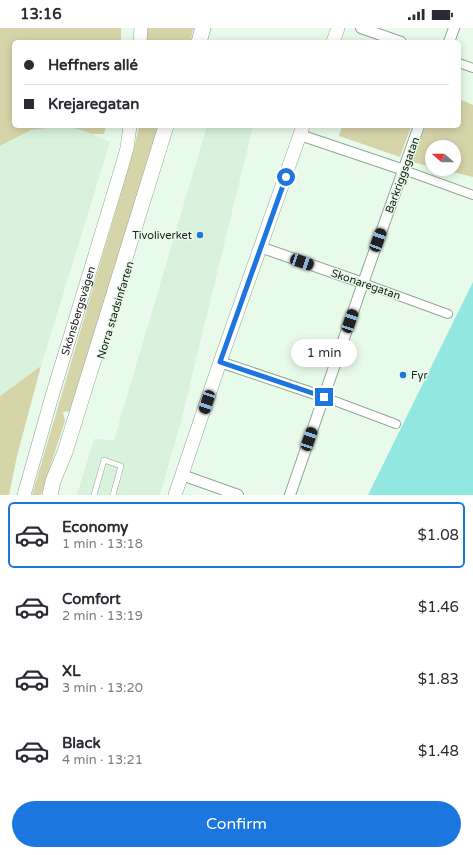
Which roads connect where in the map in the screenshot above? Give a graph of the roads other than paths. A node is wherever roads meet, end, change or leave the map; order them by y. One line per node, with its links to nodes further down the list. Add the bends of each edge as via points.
1 (141, 28): 7 (street)
2 (197, 28): 8 (main road)
3 (203, 28): 9 (main road)
4 (338, 28): 10 (street)
5 (361, 28): 11 (street)
6 (454, 28): 12 (street)
7 (140, 40)
8 (194, 40)
9 (200, 40)
10 (333, 40)
11 (395, 40)
12 (450, 40)
13 (461, 64): 14 (street)
14 (473, 68)
15 (130, 128): 29 (street, Skönsbergsvägen, via 122,166)
16 (165, 128): 30 (main road, Norra stadsinfarten)
17 (171, 128): 31 (main road, Norra stadsinfarten)
18 (418, 128): 20 (street, Barkriggsgatan)
19 (301, 130): 20 (street); 22 (street)
20 (404, 170): 21 (street); 23 (street, Barkriggsgatan)
21 (473, 195)
22 (260, 247): 23 (street, Skonaregatan); 25 (street)
23 (363, 282): 24 (street, Skonaregatan); 26 (street, Barkriggsgatan)
24 (448, 314)
25 (220, 362): 26 (street); 28 (street)
26 (324, 397): 27 (street); 36 (street, Barkriggsgatan)
27 (396, 424)
28 (182, 475): 34 (street); 35 (street)
29 (24, 495)
30 (50, 495)
31 (60, 495)
32 (94, 495): 33 (lane, via 104,460 121,466)
33 (113, 495)
34 (175, 495)
35 (238, 495)
36 (290, 495)

